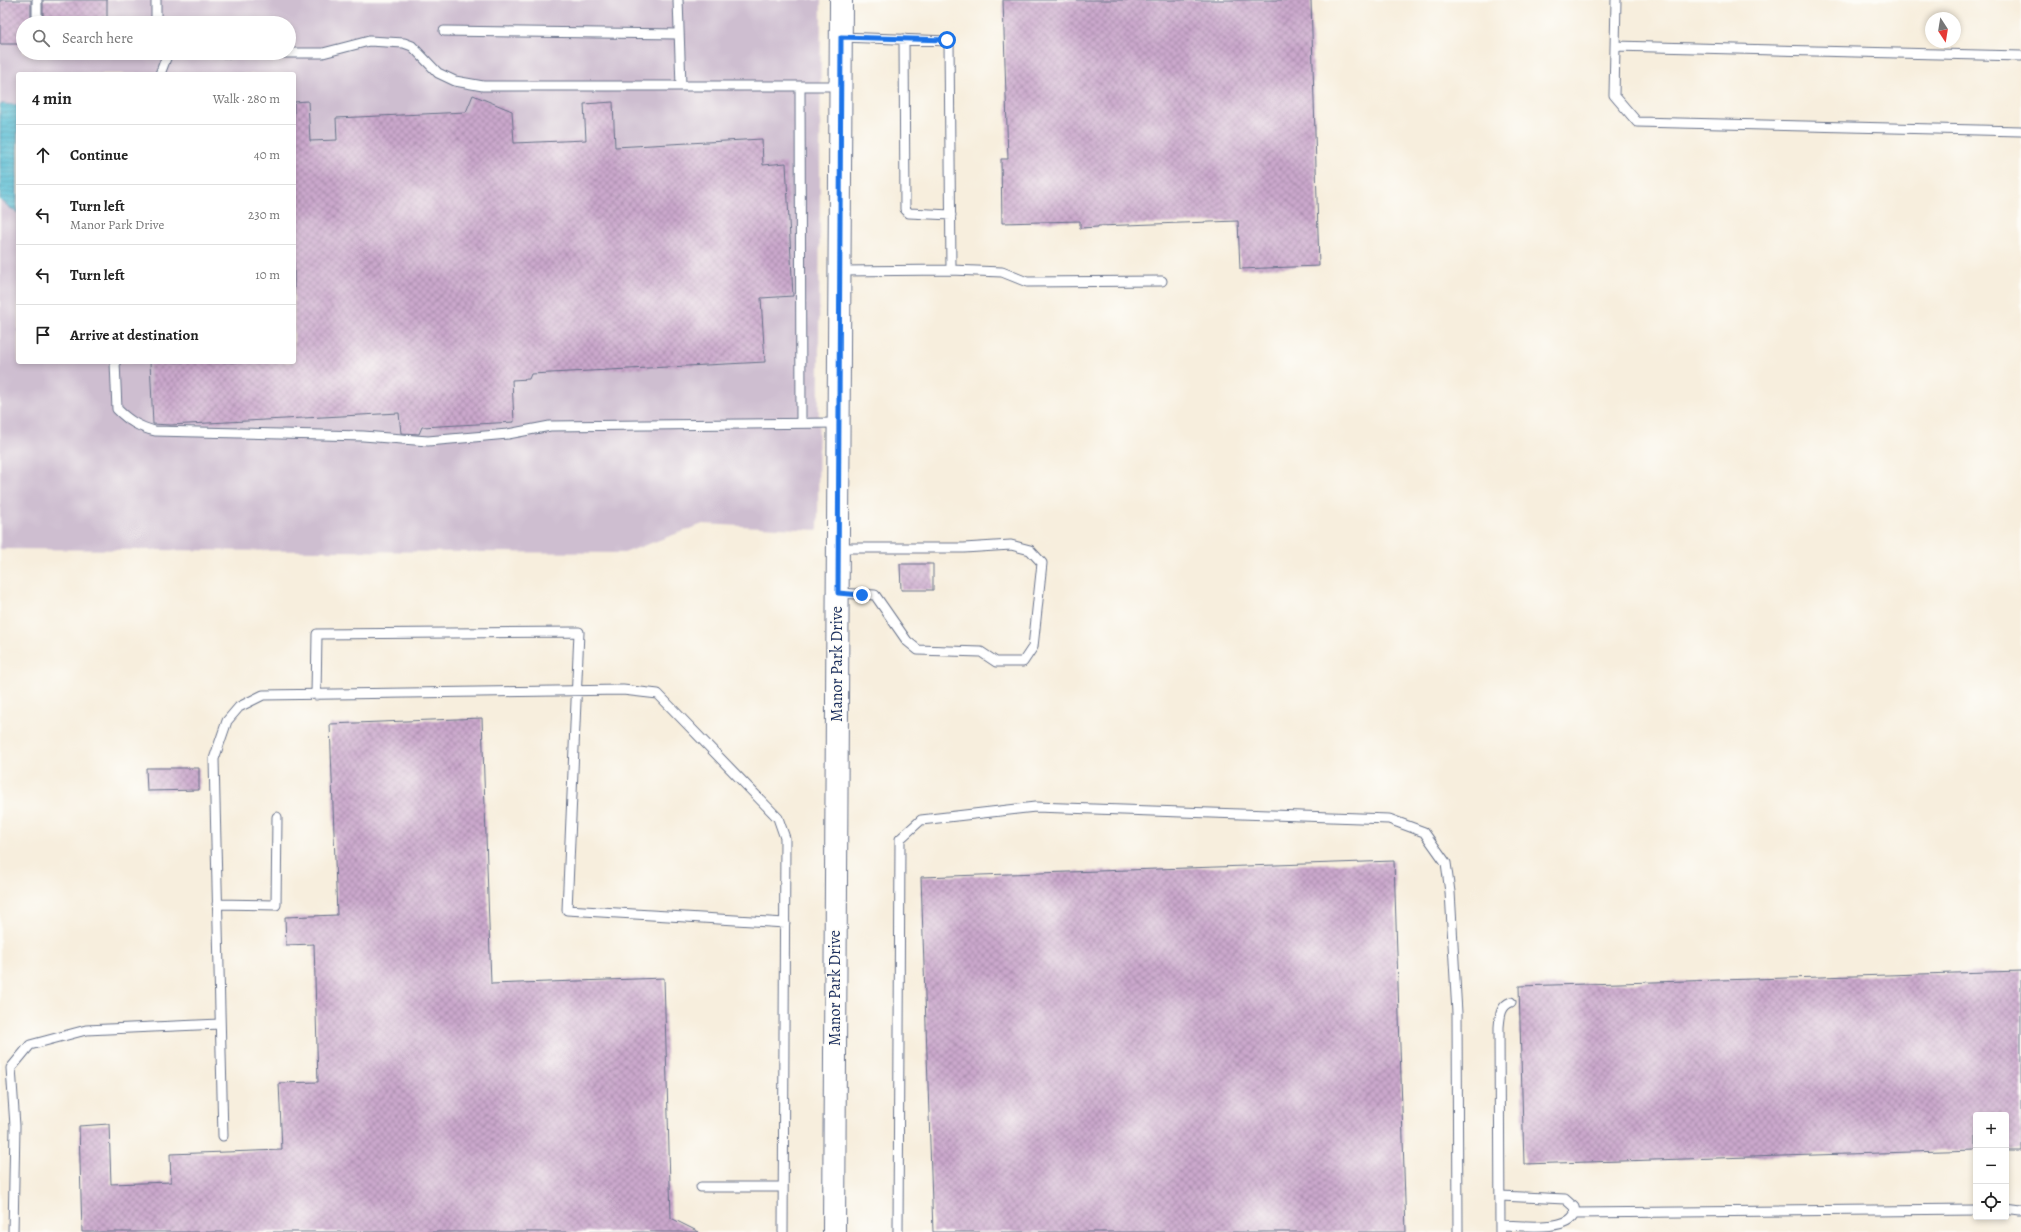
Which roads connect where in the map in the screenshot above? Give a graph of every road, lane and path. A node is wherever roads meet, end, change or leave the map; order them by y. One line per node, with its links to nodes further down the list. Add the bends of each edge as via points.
1 (37, 0): 6 (lane)
2 (156, 0): 7 (lane)
3 (678, 0): 9 (lane)
4 (841, 0): 10 (street, Manor Park Drive)
5 (1616, 0): 12 (lane)
6 (36, 16)
7 (156, 16)
8 (444, 31): 9 (lane)
9 (678, 34): 17 (lane)
10 (841, 37): 11 (lane); 19 (street, Manor Park Drive)
11 (904, 38): 21 (lane, via 905,209 909,213); 21 (lane, via 947,40 950,43)
12 (1615, 46): 14 (lane); 20 (lane, via 1614,95 1637,122)
13 (296, 53): 17 (lane, via 322,53 369,41 404,43 412,46 438,73 455,81 470,84)
14 (2021, 56)
15 (165, 60): 16 (lane)
16 (161, 72)
17 (681, 86): 18 (lane)
18 (800, 86): 19 (lane); 26 (lane)
19 (841, 86): 23 (street, Manor Park Drive)
20 (2021, 131)
21 (951, 215): 22 (lane)
22 (951, 270): 23 (lane); 24 (lane, via 1002,272 1026,282)
23 (840, 271): 27 (street, Manor Park Drive)
24 (1162, 281)
25 (115, 364): 26 (lane, via 117,409 139,427 155,431 363,436 428,441 508,434 550,426)
26 (800, 423): 27 (lane)
27 (839, 423): 28 (street, Manor Park Drive)
28 (838, 548): 29 (street, Manor Park Drive); 29 (lane, via 964,548 1011,545 1030,550 1042,563 1032,647 1023,662 996,662 981,652 918,650 907,641 875,595)
29 (838, 593): 48 (street, Manor Park Drive)
30 (577, 691): 31 (lane); 31 (lane, via 579,632 317,634); 34 (lane, via 623,690 658,694 778,818 785,838); 34 (lane, via 567,910)
31 (316, 695): 33 (lane, via 263,696 239,708 227,722 214,759)
32 (277, 817): 33 (lane, via 276,905)
33 (217, 904): 36 (lane)
34 (785, 923): 39 (lane)
35 (1511, 1002): 40 (lane, via 1503,1008 1499,1027)
36 (220, 1024): 37 (lane); 46 (lane, via 86,1030 30,1045 11,1068 15,1126)
37 (223, 1136)
38 (702, 1187): 39 (lane)
39 (783, 1188): 47 (lane)
40 (1501, 1196): 44 (lane, via 1565,1199 1574,1207); 45 (lane)
41 (1973, 1209): 44 (lane)
42 (2009, 1210): 43 (lane)
43 (2021, 1212)
44 (1575, 1213): 45 (lane, via 1574,1218 1560,1225)
45 (1500, 1229)
46 (13, 1232)
47 (783, 1232)
48 (834, 1232)
49 (898, 1232): 50 (lane, via 900,840 921,820 1035,807 1389,819 1424,832 1446,863 1450,892 1457,1013)
50 (1458, 1232)

